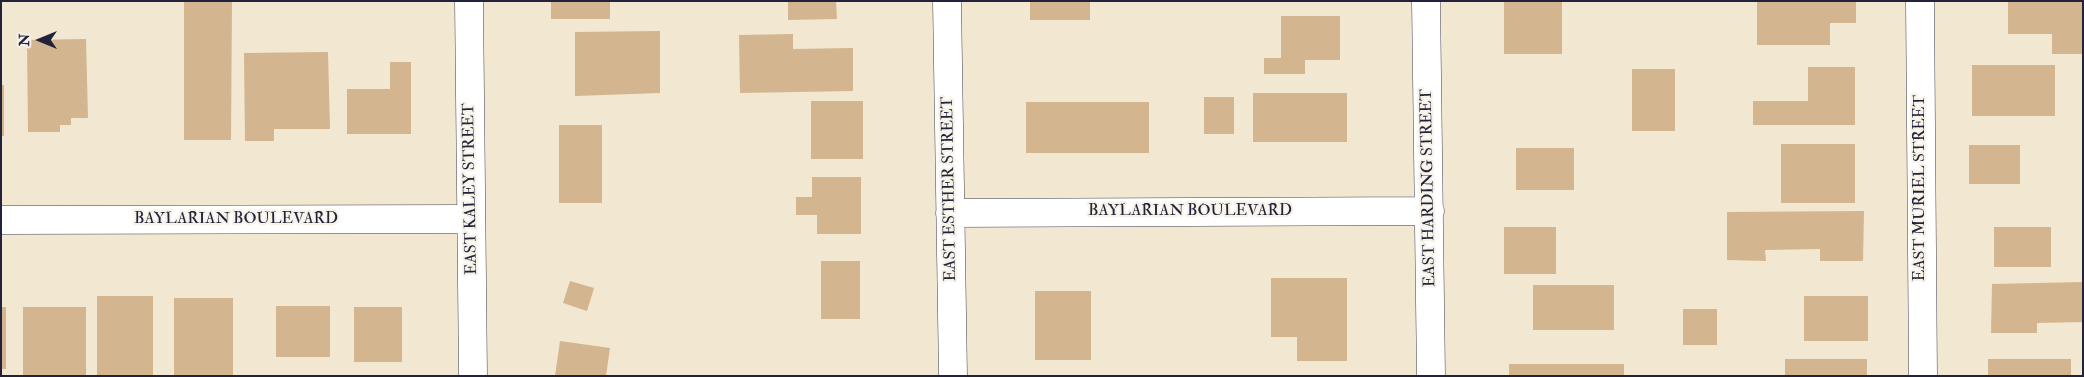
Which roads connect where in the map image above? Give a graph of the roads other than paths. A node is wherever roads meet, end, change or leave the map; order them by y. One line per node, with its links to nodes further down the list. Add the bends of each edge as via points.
1 (469, 1): 7 (street, EAST KALEY STREET)
2 (947, 1): 6 (street, EAST ESTHER STREET)
3 (1426, 1): 5 (street, EAST HARDING STREET)
4 (1920, 1): 12 (street, EAST MURIEL STREET)
5 (1430, 211): 6 (street, BAYLARIAN BOULEVARD); 11 (street, EAST HARDING STREET)
6 (950, 213): 10 (street, EAST ESTHER STREET)
7 (471, 219): 8 (street, BAYLARIAN BOULEVARD); 9 (street, EAST KALEY STREET)
8 (1, 220)
9 (473, 376)
10 (953, 376)
11 (1431, 376)
12 (1923, 376)

